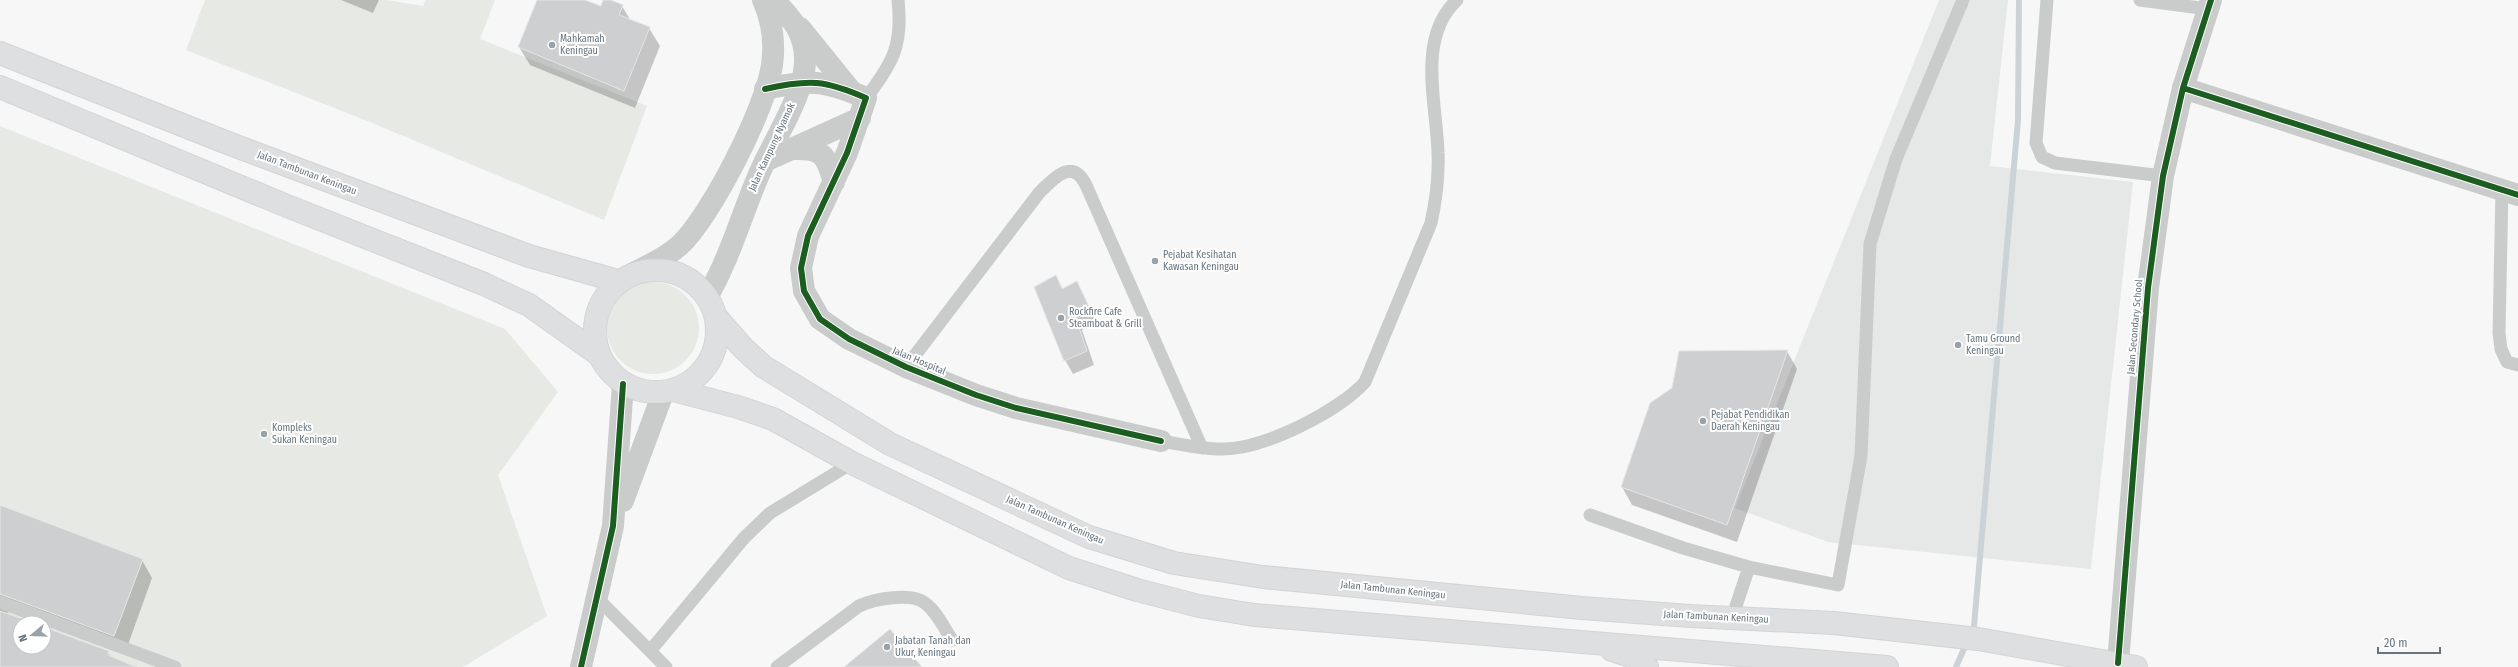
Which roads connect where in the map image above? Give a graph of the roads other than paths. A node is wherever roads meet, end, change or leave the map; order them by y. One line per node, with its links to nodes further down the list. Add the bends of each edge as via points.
1 (763, 0): 14 (street, via 772,27 772,66)
2 (774, 0): 9 (street, Jalan Kampung Nyamok)
3 (898, 0): 15 (lane, via 900,22 896,48 887,71)
4 (1457, 0): 29 (lane, via 1442,22 1434,44 1431,75 1438,153 1436,201 1431,223 1365,382 1353,396 1327,413 1272,438 1243,447 1222,450)
5 (1963, 0): 33 (lane, via 1896,159 1870,244 1861,456 1838,585)
6 (2046, 0): 18 (lane, via 2036,142 2042,157 2055,163)
7 (2140, 0): 8 (lane)
8 (2209, 4): 13 (street, Jalan Secondary School)
9 (796, 24): 11 (street, Jalan Kampung Nyamok, via 804,49); 15 (street)
10 (0, 54): 21 (main road, Jalan Tambunan Keningau, via 232,145 529,256)
11 (802, 83): 14 (street); 15 (street, via 823,82); 17 (street, Jalan Kampung Nyamok)
12 (0, 87): 23 (main road, via 287,206 484,284 529,305)
13 (2183, 88): 18 (street, Jalan Secondary School); 20 (street)
14 (765, 89): 21 (street, via 741,147 700,222 670,253)
15 (859, 102): 16 (street); 19 (street, Jalan Hospital)
16 (793, 149): 17 (street); 19 (street, via 815,150 823,155)
17 (765, 161): 22 (street, Jalan Kampung Nyamok, via 738,224 719,277)
18 (2163, 176): 41 (street, Jalan Secondary School, via 2148,288)
19 (834, 182): 25 (street, Jalan Hospital, via 808,236 801,268 804,291 820,319 832,328)
20 (2510, 192): 24 (lane, via 2499,333 2501,349 2507,362)
21 (627, 277): 22 (main road, via 656,269 676,272 694,282); 23 (main road, via 604,296 596,314 594,334)
22 (712, 307): 27 (main road, via 717,335 713,354 704,370 690,382); 36 (main road, Jalan Tambunan Keningau, via 744,349 764,367 890,444 1050,521 1130,551 1174,563 1263,577 1582,608)
23 (598, 354): 26 (main road, via 608,371)
24 (2518, 365)
25 (906, 367): 28 (street, Jalan Hospital, via 1016,408); 29 (lane, via 1039,193 1052,179 1064,172 1074,171 1081,175 1086,185)
26 (624, 384): 27 (main road, via 643,392); 32 (street)
27 (668, 392): 30 (main road, via 738,407 773,419); 32 (street)
28 (1161, 440): 29 (lane)
29 (1202, 448)
30 (852, 463): 38 (main road, via 1069,568 1178,601 1254,615); 39 (lane, via 770,513 744,538)
31 (1590, 515): 33 (lane, via 1683,548)
32 (613, 526): 34 (street)
33 (1749, 567): 36 (lane)
34 (596, 598): 39 (lane); 43 (street)
35 (0, 602): 42 (lane)
36 (1732, 618): 41 (main road, Jalan Tambunan Keningau, via 1834,622 1978,639)
37 (952, 640): 45 (lane, via 932,610 918,598 872,601 859,606)
38 (1589, 643): 40 (main road); 46 (main road, via 1631,656)
39 (650, 651): 44 (lane)
40 (1804, 658): 47 (main road); 48 (main road)
41 (2127, 665)
42 (175, 667)
43 (581, 667)
44 (666, 667)
45 (777, 667)
46 (1647, 667)
47 (1729, 667)
48 (1887, 667)

